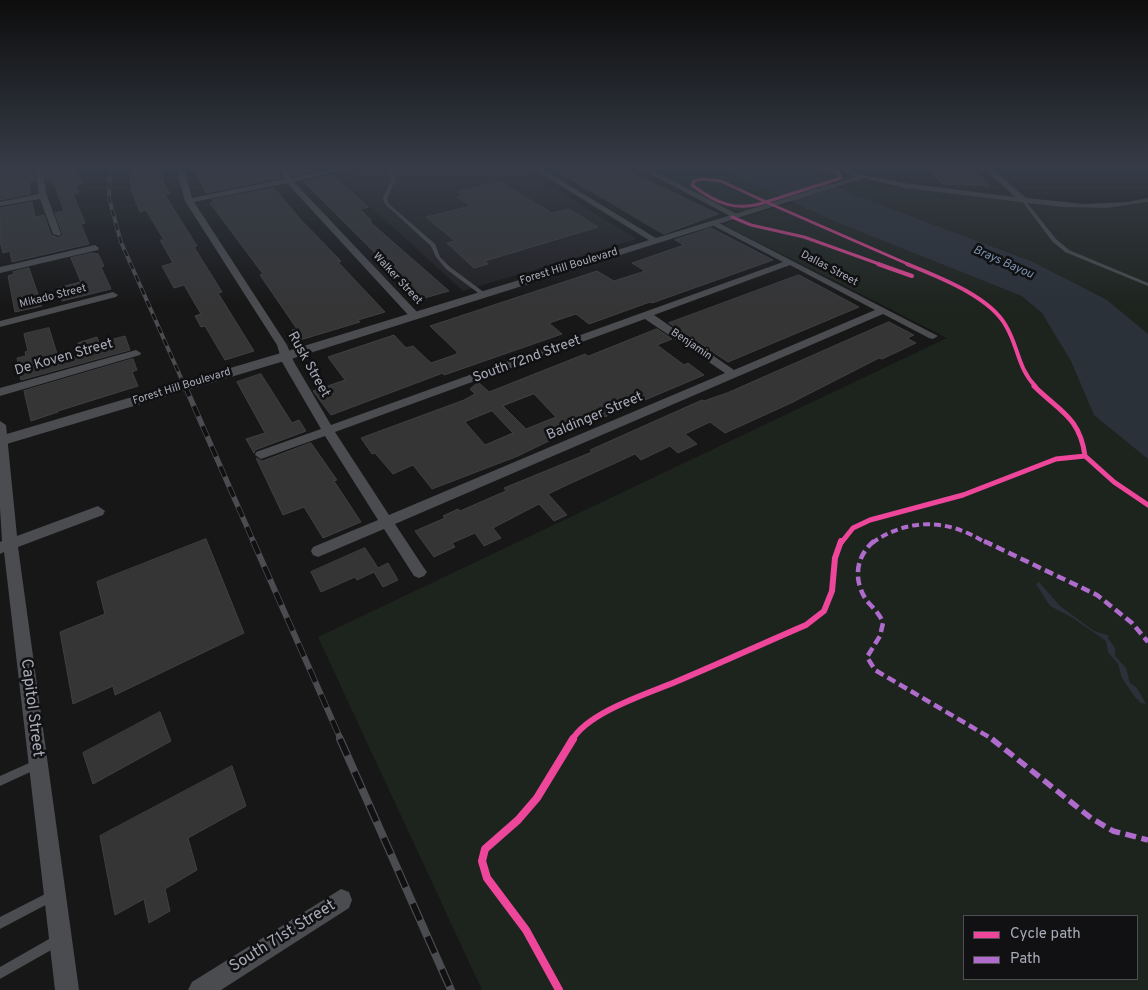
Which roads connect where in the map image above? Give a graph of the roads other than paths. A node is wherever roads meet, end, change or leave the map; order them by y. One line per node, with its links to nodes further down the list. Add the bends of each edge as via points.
1 (50, 214): 11 (street)
2 (198, 214): 25 (street, Rusk Street)
3 (320, 214): 20 (street, Walker Street)
4 (399, 214): 17 (lane, via 433,245 448,268)
5 (612, 214): 12 (street)
6 (733, 214): 9 (street)
7 (742, 214): 9 (street, Forest Hill Boulevard)
8 (1033, 214): 16 (lane, via 1067,251)
9 (737, 216): 10 (street, Forest Hill Boulevard)
10 (715, 222): 12 (street, Forest Hill Boulevard); 14 (street, Dallas Street)
11 (57, 234)
12 (655, 240): 17 (street, Forest Hill Boulevard)
13 (95, 248): 15 (street)
14 (791, 262): 19 (street, Dallas Street); 21 (street, South 72nd Street)
15 (0, 270)
16 (1147, 283)
17 (483, 294): 20 (street, Forest Hill Boulevard)
18 (113, 295): 22 (street, Mikado Street)
19 (884, 310): 23 (street, Dallas Street); 26 (street, Baldinger Street)
20 (415, 316): 25 (street, Forest Hill Boulevard)
21 (648, 316): 26 (street, Benjamin); 28 (street, South 72nd Street)
22 (0, 324)
23 (933, 336)
24 (136, 353): 27 (street, De Koven Street)
25 (286, 356): 28 (street, Rusk Street); 29 (street, Forest Hill Boulevard)
26 (733, 374): 32 (street, Baldinger Street)
27 (0, 392)
28 (328, 431): 30 (street, South 72nd Street); 32 (street, Rusk Street)
29 (1, 436): 33 (street, Capitol Street)
30 (261, 455)
31 (98, 511): 33 (street)
32 (387, 522): 34 (street, Baldinger Street); 35 (street, Rusk Street)
33 (5, 546): 36 (street, Capitol Street)
34 (318, 551)
35 (419, 572)
36 (38, 764): 37 (lane); 38 (street, Capitol Street)
37 (0, 781)
38 (55, 894): 40 (lane); 41 (street, Capitol Street)
39 (341, 900): 44 (street, South 71st Street)
40 (0, 923)
41 (60, 939): 42 (lane); 43 (street, Capitol Street)
42 (0, 973)
43 (67, 990)
44 (200, 990)

